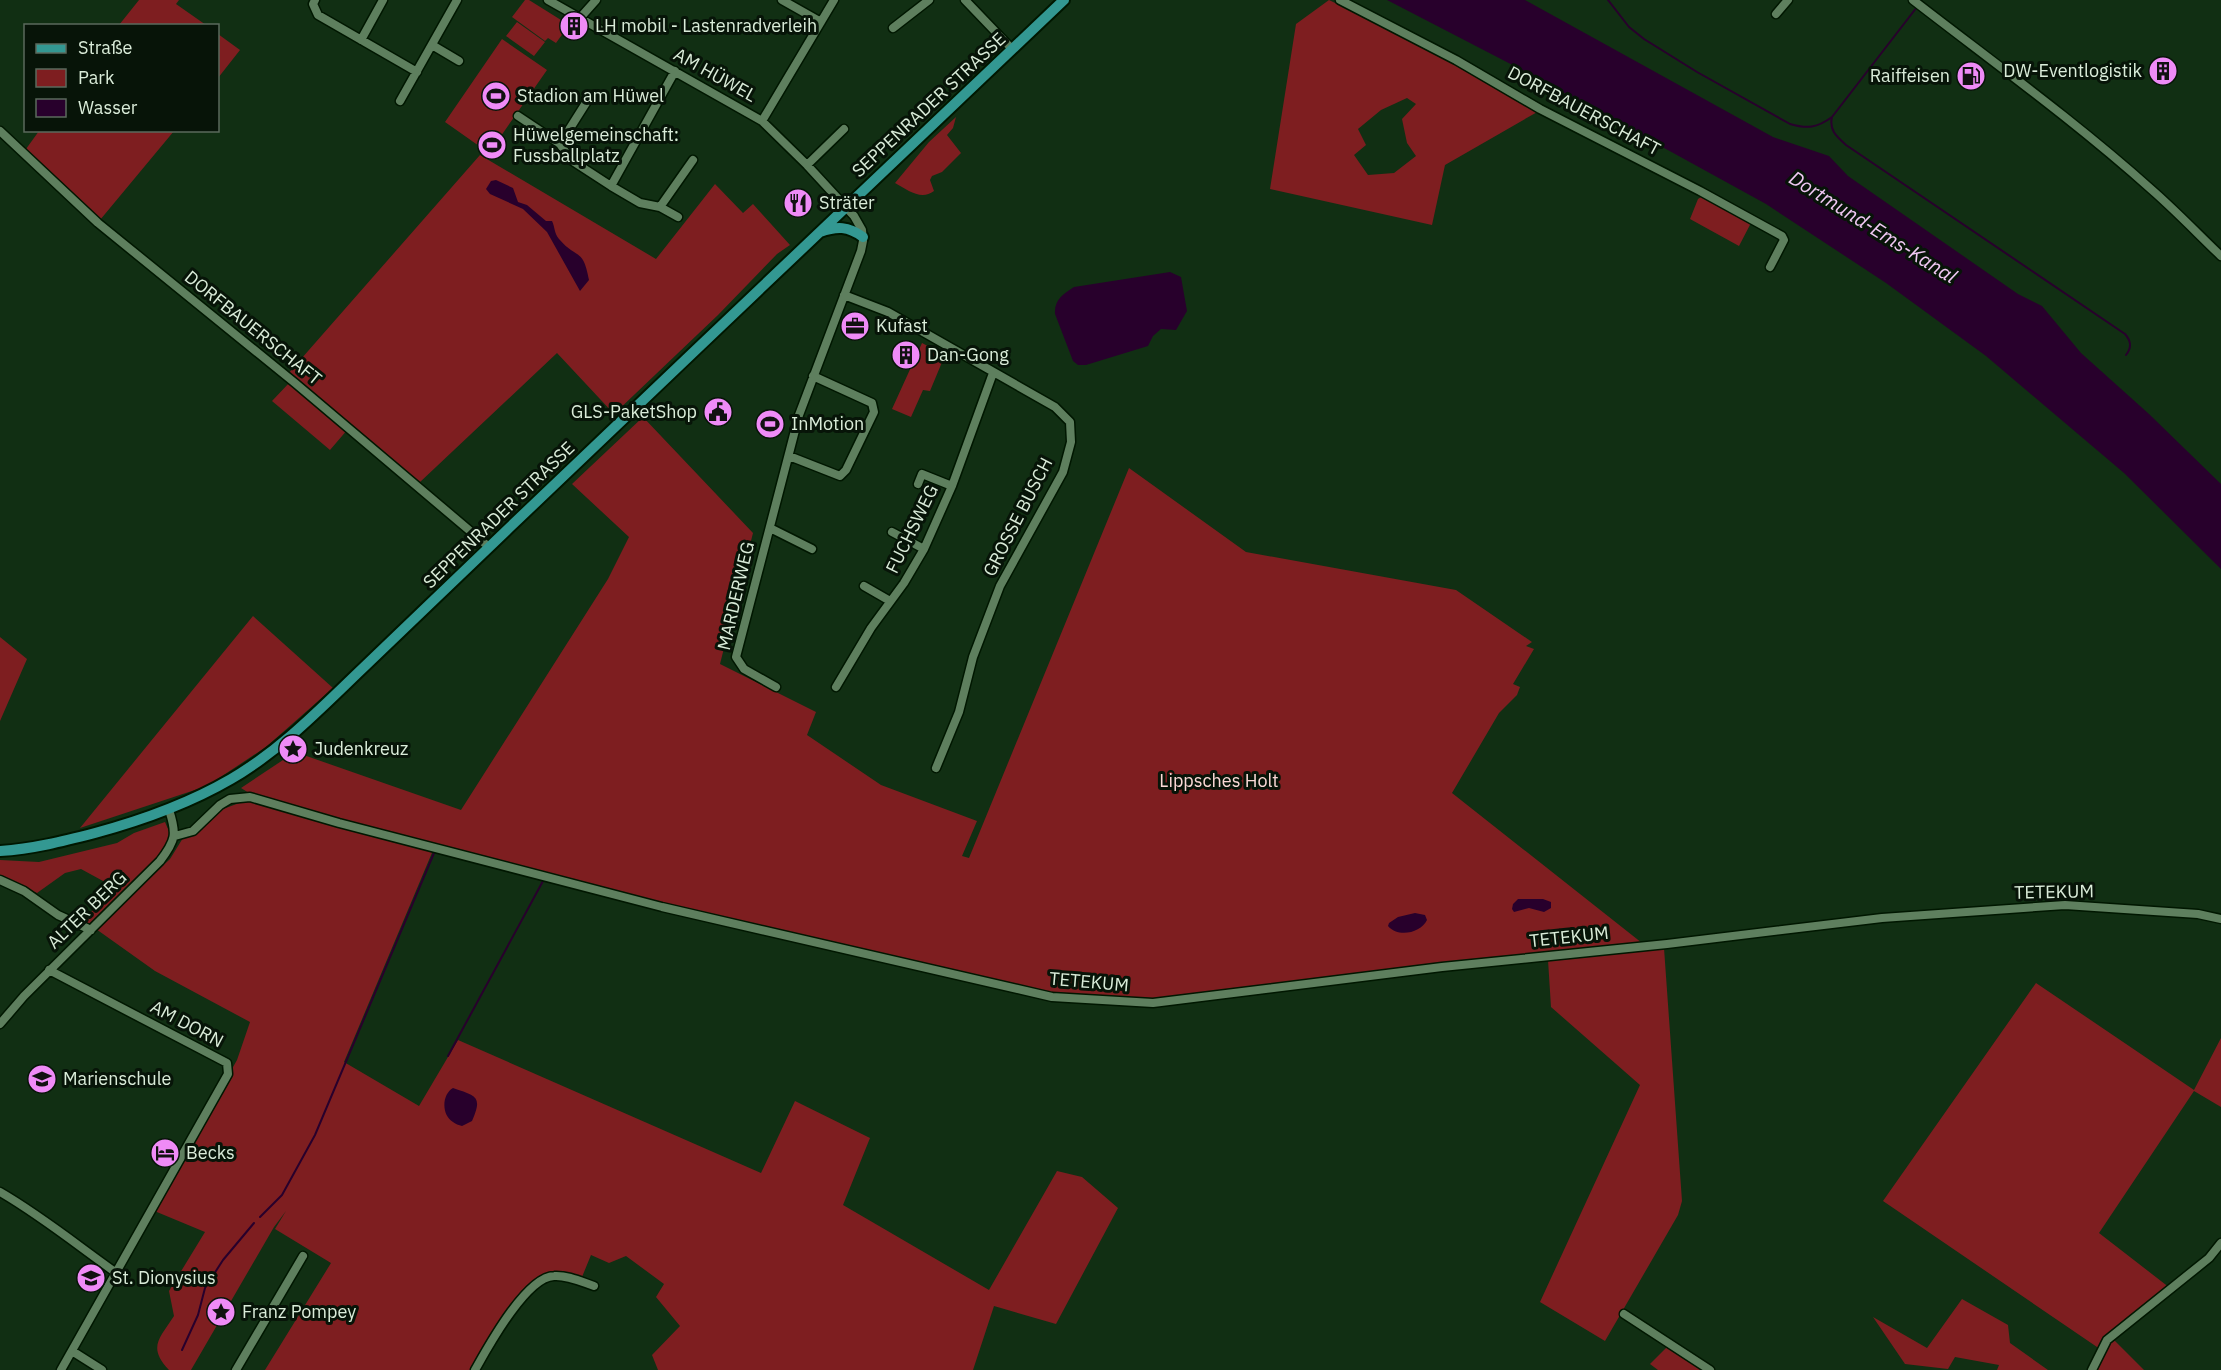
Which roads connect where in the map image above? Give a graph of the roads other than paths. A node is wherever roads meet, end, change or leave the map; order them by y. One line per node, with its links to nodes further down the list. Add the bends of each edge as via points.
1 (384, 0): 18 (street)
2 (457, 0): 19 (street)
3 (548, 0): 15 (street, AM HÜWEL)
4 (596, 0): 15 (street)
5 (782, 0): 16 (street)
6 (834, 0): 16 (street)
7 (929, 0): 17 (street)
8 (965, 0): 20 (street)
9 (1064, 0): 20 (main road, SEPPENRADER STRASSE)
10 (1340, 0): 40 (street, DORFBAUERSCHAFT, via 1782,236 1784,240)
11 (1788, 0): 14 (street)
12 (312, 1): 18 (street, via 318,15)
13 (1914, 1): 39 (street, via 2152,190)
14 (1776, 14)
15 (580, 18): 22 (street, AM HÜWEL)
16 (821, 22): 27 (street)
17 (892, 28)
18 (361, 40): 23 (street)
19 (432, 45): 21 (street); 23 (street)
20 (1012, 49): 34 (main road, SEPPENRADER STRASSE)
21 (459, 61)
22 (675, 71): 27 (street, AM HÜWEL); 33 (street)
23 (417, 72): 25 (street)
24 (591, 94): 30 (street)
25 (400, 100)
26 (518, 116): 30 (street)
27 (762, 121): 32 (street, AM HÜWEL)
28 (844, 129): 32 (street)
29 (0, 131): 49 (street, DORFBAUERSCHAFT, via 98,223)
30 (560, 144): 33 (street, via 571,160)
31 (693, 160): 35 (street)
32 (807, 165): 34 (street, AM HÜWEL)
33 (611, 186): 35 (street, via 640,203)
34 (845, 206): 37 (main road, SEPPENRADER STRASSE); 38 (street, via 859,224)
35 (660, 207): 36 (street)
36 (678, 217)
37 (817, 233): 38 (main road, via 844,227); 49 (main road, SEPPENRADER STRASSE)
38 (863, 237): 41 (street, MARDERWEG)
39 (2221, 256)
40 (1770, 267)
41 (844, 295): 42 (street, GROSSE BUSCH, via 888,312); 43 (street, MARDERWEG)
42 (993, 373): 46 (street, FUCHSWEG); 56 (street, GROSSE BUSCH, via 1055,407 1070,422 1071,442 1063,472 1000,586 973,657 959,712)
43 (813, 376): 44 (street, MARDERWEG); 44 (street, via 872,403 874,412 840,476)
44 (789, 456): 47 (street, MARDERWEG)
45 (918, 484): 46 (street, via 922,474)
46 (952, 486): 51 (street, FUCHSWEG)
47 (770, 528): 50 (street, MARDERWEG); 54 (street, MARDERWEG, via 736,657 744,669)
48 (892, 532): 51 (street)
49 (489, 547): 57 (main road, SEPPENRADER STRASSE, via 269,753 232,778)
50 (812, 549)
51 (924, 549): 53 (street, FUCHSWEG)
52 (864, 586): 53 (street)
53 (890, 601): 55 (street, FUCHSWEG)
54 (776, 687)
55 (836, 687)
56 (936, 768)
57 (169, 810): 58 (street); 59 (main road, SEPPENRADER STRASSE, via 64,841)
58 (175, 836): 61 (street, TETEKUM, via 198,827 230,799 250,798 662,906 1052,997 1153,1003 1442,966 1882,918 2065,905); 62 (street, ALTER BERG, via 160,861)
59 (0, 852)
60 (0, 880): 62 (street)
61 (2221, 919)
62 (91, 930): 63 (street, ALTER BERG)
63 (49, 970): 64 (street, ALTER BERG); 68 (street, AM DORN, via 227,1063 228,1067 228,1074)
64 (0, 1024)
65 (0, 1192): 68 (street)
66 (2221, 1243): 77 (street, via 2210,1258 2107,1340)
67 (303, 1256): 74 (street)
68 (115, 1272): 71 (street)
69 (594, 1286): 75 (street, via 552,1276 535,1286 523,1296)
70 (1624, 1314): 76 (street)
71 (72, 1351): 72 (street); 73 (street)
72 (61, 1370)
73 (102, 1370)
74 (236, 1370)
75 (475, 1370)
76 (1710, 1370)
77 (2092, 1370)

